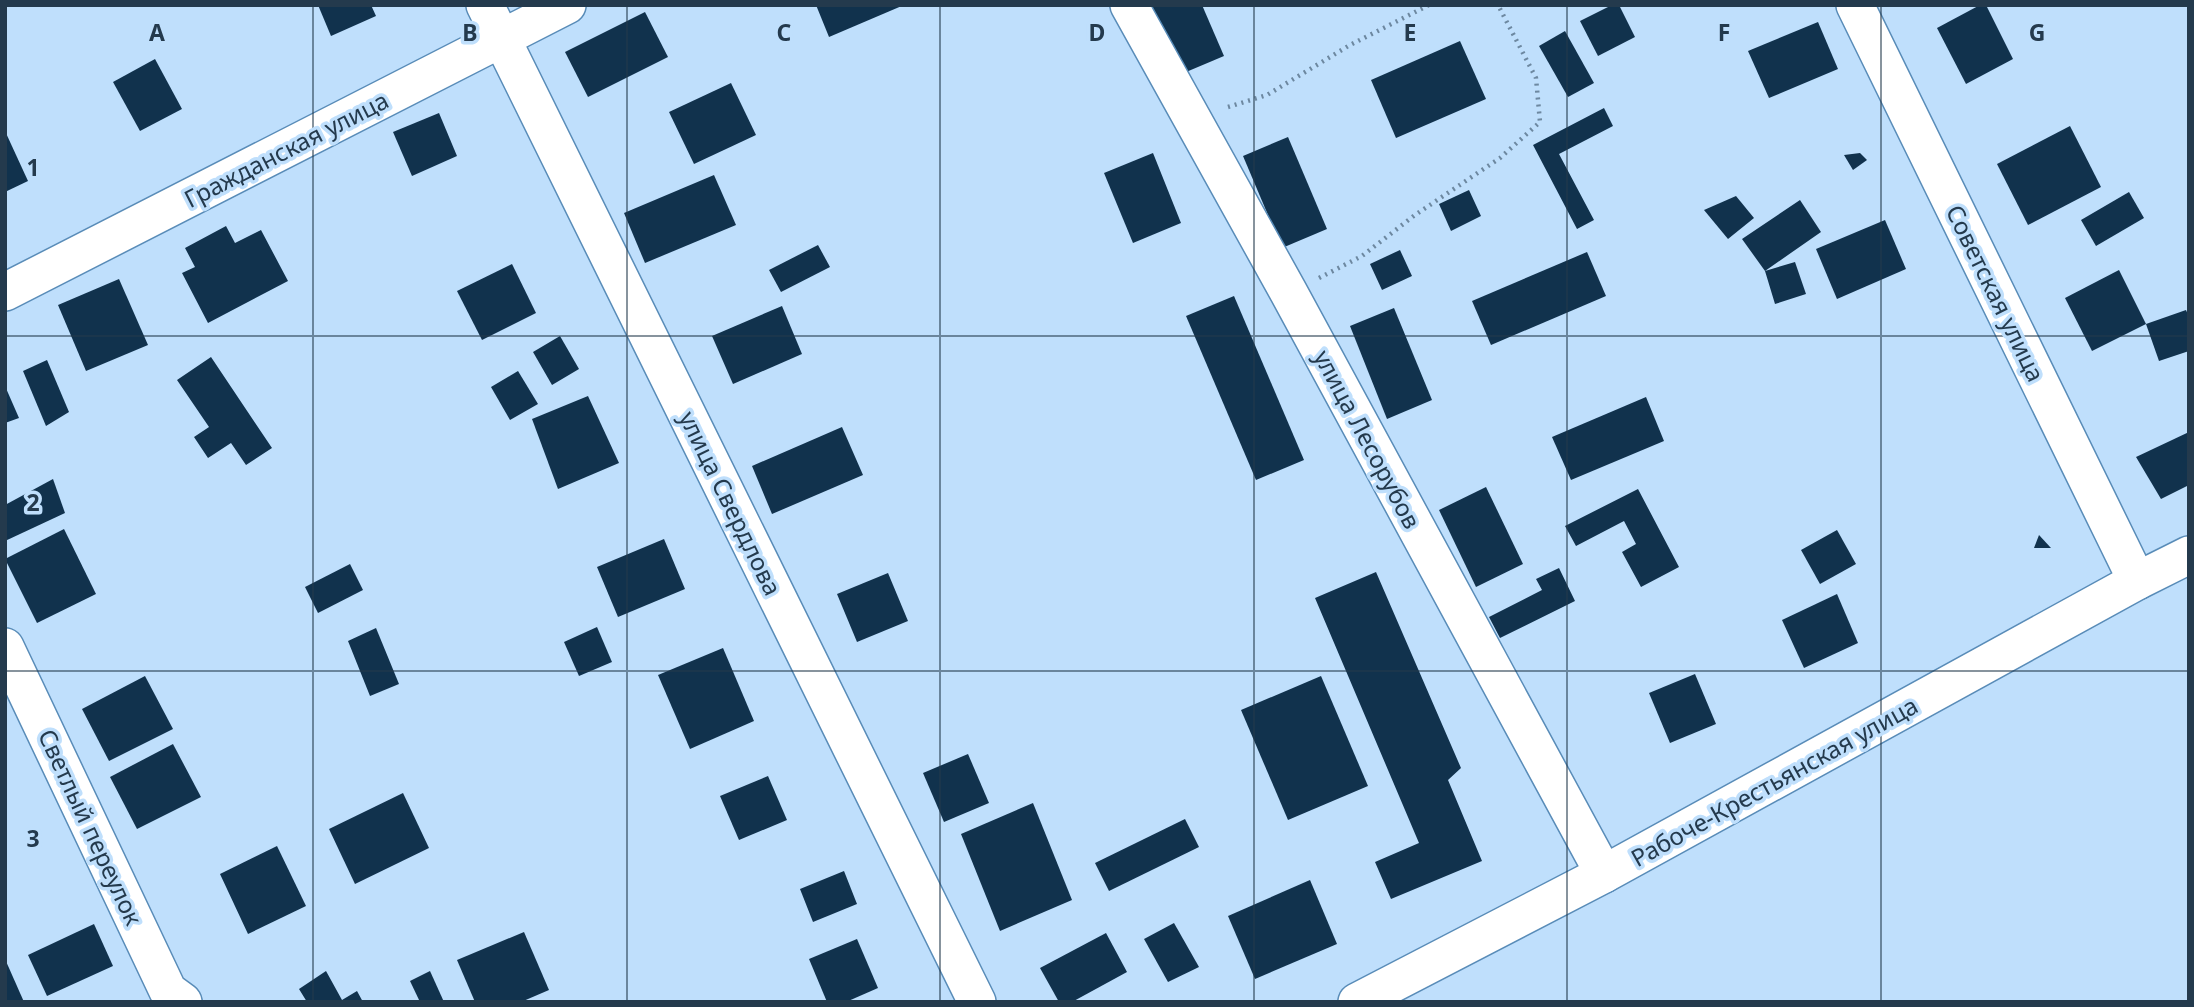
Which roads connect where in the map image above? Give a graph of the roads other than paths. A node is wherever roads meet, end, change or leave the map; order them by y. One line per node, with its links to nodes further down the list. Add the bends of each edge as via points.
1 (485, 5): 5 (street, улица Свердлова)
2 (567, 5): 5 (street, Гражданская улица)
3 (1129, 5): 10 (street, улица Лесорубов)
4 (1855, 5): 8 (street, Советская улица)
5 (502, 39): 6 (street, Гражданская улица); 12 (street, улица Свердлова)
6 (5, 292)
7 (2189, 555): 8 (street, Рабоче-Крестьянская улица)
8 (2137, 581): 10 (street, Рабоче-Крестьянская улица)
9 (5, 647): 11 (street, Светлый переулок, via 168,991)
10 (1604, 874): 13 (street, Рабоче-Крестьянская улица)
11 (183, 1002)
12 (977, 1002)
13 (1357, 1002)

